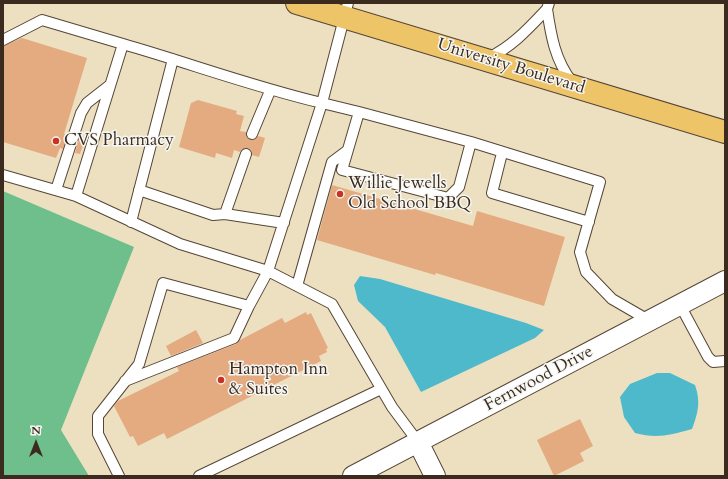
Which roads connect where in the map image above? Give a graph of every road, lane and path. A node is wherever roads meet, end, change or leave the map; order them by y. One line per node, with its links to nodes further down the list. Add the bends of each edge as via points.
1 (297, 3): 3 (main road, University Boulevard)
2 (548, 6): 7 (lane, via 517,39); 9 (lane, via 555,48 562,70)
3 (346, 10): 7 (main road, University Boulevard); 11 (lane)
4 (3, 40): 5 (lane, via 42,20)
5 (123, 44): 6 (lane); 8 (lane)
6 (173, 59): 10 (lane); 21 (lane)
7 (486, 59): 9 (main road, University Boulevard)
8 (111, 84): 20 (lane, via 87,103 81,113); 22 (lane)
9 (576, 86): 13 (main road, University Boulevard)
10 (270, 91): 11 (lane); 14 (lane)
11 (322, 103): 12 (lane); 26 (lane)
12 (358, 112): 15 (lane); 16 (lane)
13 (725, 132)
14 (252, 134)
15 (471, 142): 16 (lane, via 459,186 448,198 342,170); 17 (lane)
16 (348, 150): 29 (lane, via 332,162)
17 (502, 153): 25 (lane, via 492,193); 25 (lane, via 600,182)
18 (246, 154): 23 (lane)
19 (3, 174): 20 (lane)
20 (56, 190): 22 (lane)
21 (139, 190): 23 (lane, via 213,215); 24 (lane)
22 (76, 196): 24 (lane)
23 (225, 214): 26 (lane)
24 (131, 222): 27 (lane, via 180,244)
25 (589, 222): 32 (lane, via 580,252 586,272 612,299)
26 (284, 223): 27 (lane)
27 (268, 271): 29 (lane); 31 (lane)
28 (725, 281): 30 (street, Fernwood Drive)
29 (297, 286): 35 (lane, via 332,304)
30 (680, 305): 32 (street, Fernwood Drive); 33 (lane, via 708,357 713,362)
31 (250, 306): 34 (lane, via 234,338); 34 (lane, via 163,283 139,364)
32 (650, 321): 36 (street, Fernwood Drive)
33 (725, 361)
34 (125, 381): 37 (lane, via 98,416 98,434)
35 (381, 389): 36 (lane); 38 (lane)
36 (418, 442): 39 (street, Fernwood Drive); 40 (street)
37 (119, 476)
38 (199, 476)
39 (353, 476)
40 (435, 476)

